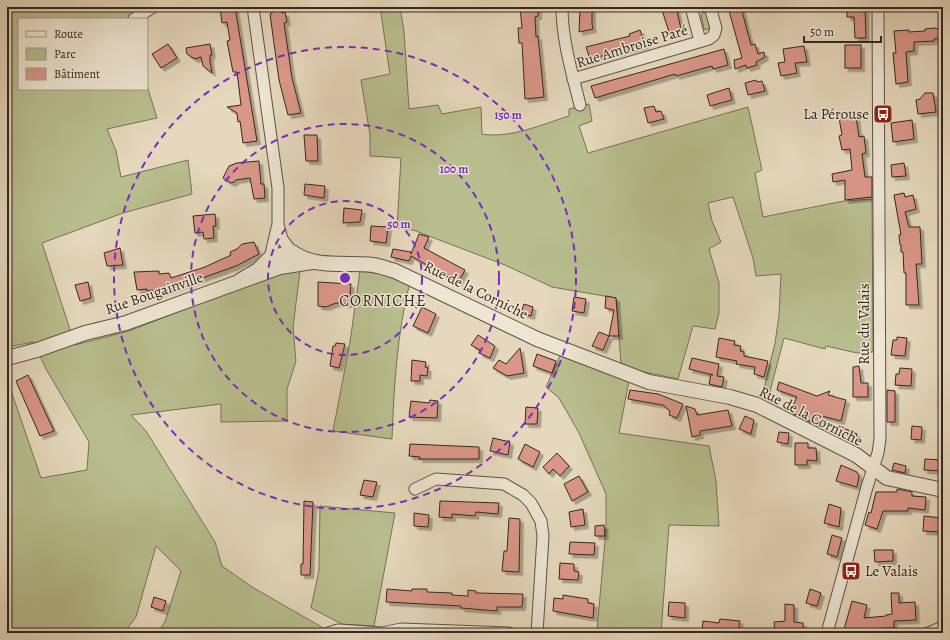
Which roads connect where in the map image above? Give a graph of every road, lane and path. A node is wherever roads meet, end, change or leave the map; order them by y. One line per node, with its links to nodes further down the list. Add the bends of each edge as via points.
1 (153, 7): 7 (street)
2 (253, 7): 11 (street, Rue de la Corniche, via 278,188)
3 (562, 7): 9 (street, via 562,23)
4 (691, 7): 8 (street, Rue Ambroise Paré)
5 (710, 7): 8 (street, Rue Ambroise Paré, via 716,28 714,35)
6 (878, 7): 16 (street, Rue du Valais, via 880,439)
7 (136, 18)
8 (700, 42): 9 (street, Rue Ambroise Paré)
9 (573, 80): 10 (street)
10 (580, 105)
11 (278, 225): 12 (street, Rue de la Corniche, via 282,239); 13 (street)
12 (292, 252): 13 (street); 14 (street, Rue de la Corniche)
13 (275, 262): 14 (street, Rue Bougainville); 15 (street, Rue Bougainville, via 241,280 126,323)
14 (312, 262): 16 (street, Rue de la Corniche, via 375,265 395,271 537,339 649,382 730,397 757,405 856,455)
15 (7, 358)
16 (873, 468): 18 (street, Rue de la Corniche, via 887,478); 23 (street, Rue du Valais)
17 (414, 489): 22 (street, via 436,480 495,482 515,490 531,503 541,520 543,536)
18 (943, 490)
19 (943, 627): 24 (street)
20 (328, 633): 21 (street, via 338,630 382,633 401,629)
21 (509, 633)
22 (537, 633)
23 (827, 633)
24 (928, 633)

